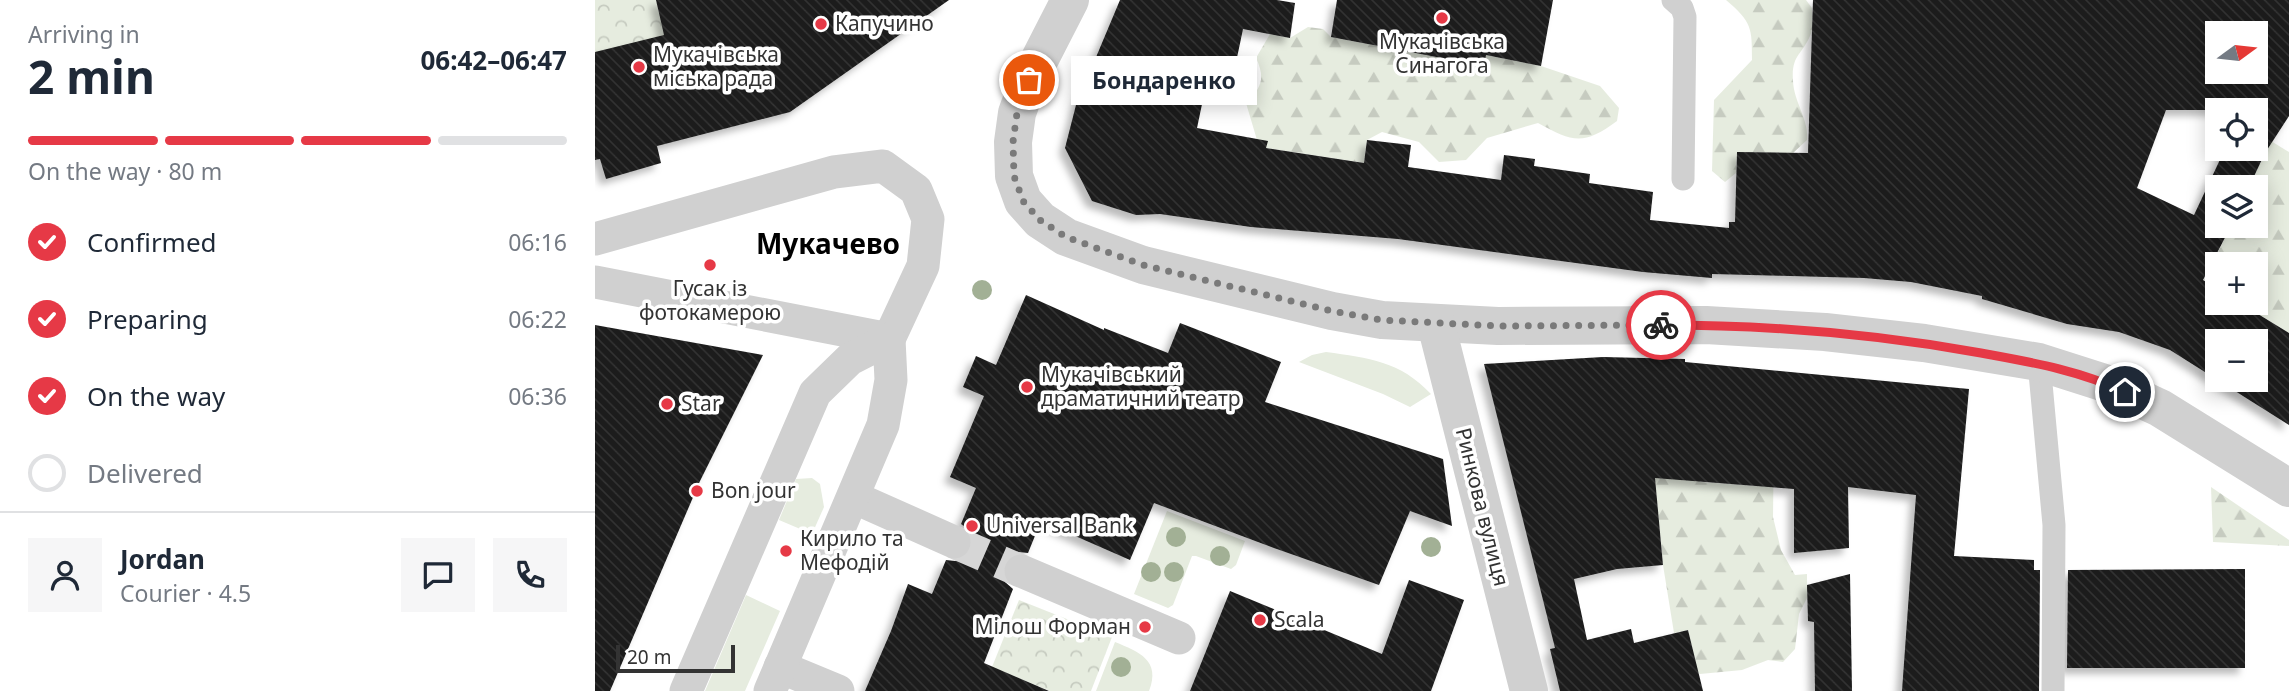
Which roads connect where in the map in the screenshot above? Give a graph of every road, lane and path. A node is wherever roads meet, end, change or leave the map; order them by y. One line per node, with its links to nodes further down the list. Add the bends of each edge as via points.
1 (1070, 0): 6 (street, via 1029,80 1013,142 1014,176 1023,201 1040,220 1066,237 1143,265 1332,311)
2 (1676, 1): 3 (lane, via 1685,17)
3 (1683, 179)
4 (595, 239): 7 (street, via 834,172 883,166 916,190 928,219 923,266)
5 (595, 282): 7 (street)
6 (1436, 324): 8 (street, via 1706,325 1825,332); 17 (street, Ринкова вулиця)
7 (889, 339): 10 (street, via 891,380 883,425); 15 (street, via 850,359 815,393)
8 (2039, 362): 9 (street, via 2108,384 2159,408); 18 (lane, via 2054,526)
9 (2289, 488)
10 (853, 497): 11 (street); 14 (street)
11 (954, 541)
12 (1021, 571): 13 (street)
13 (1179, 638)
14 (775, 679): 16 (street)
15 (686, 691)
16 (838, 691)
17 (1529, 691)
18 (2053, 691)

